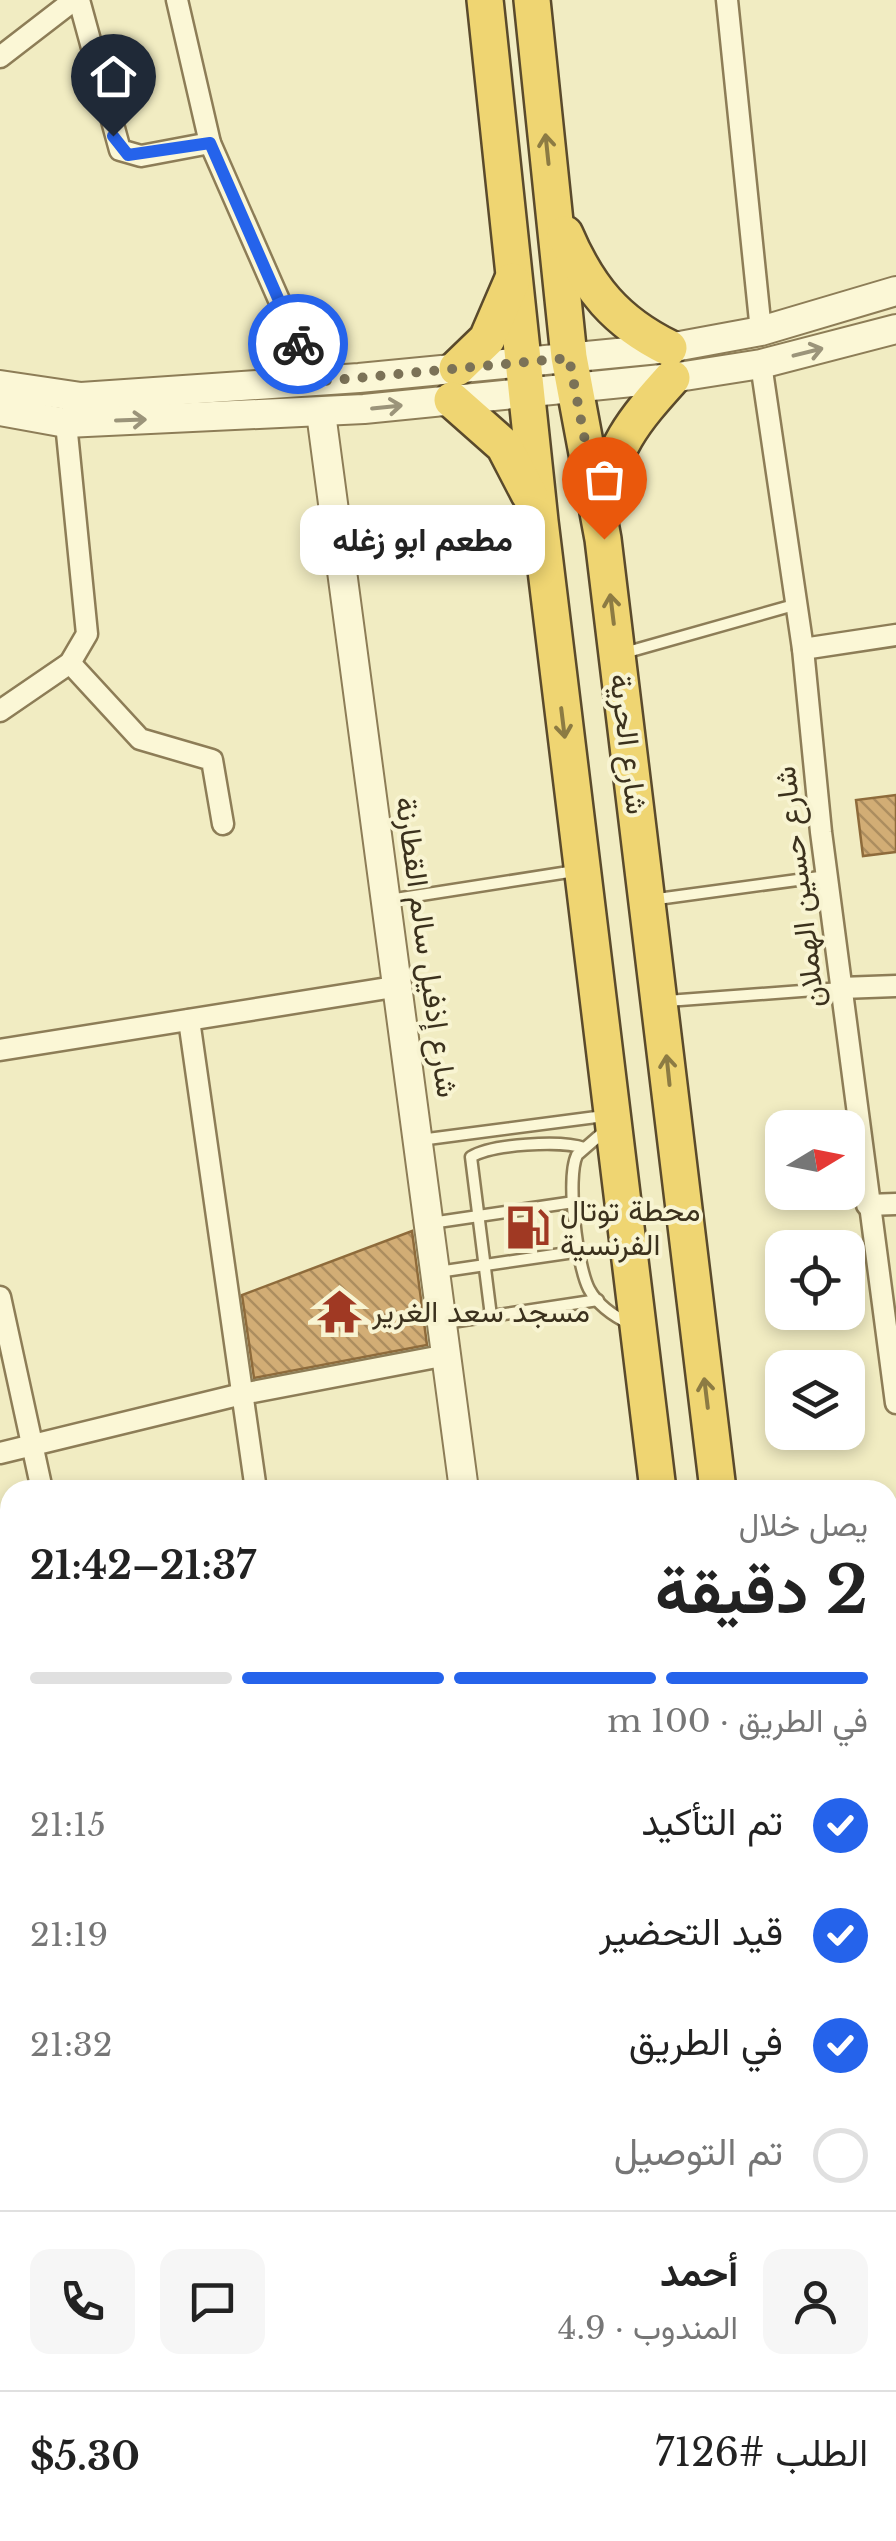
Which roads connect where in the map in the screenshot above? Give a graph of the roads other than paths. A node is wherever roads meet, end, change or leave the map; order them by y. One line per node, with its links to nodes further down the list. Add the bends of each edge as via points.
1 (76, 0): 6 (street); 7 (street, via 120,150 142,156)
2 (177, 0): 7 (street)
3 (484, 0): 9 (highway, شارع الحرية)
4 (532, 0): 8 (highway, شارع الحرية, one-way to 4)
5 (727, 0): 12 (street)
6 (0, 58)
7 (210, 143): 17 (street)
8 (554, 208): 13 (highway, via 579,267 603,302); 15 (highway, شارع الحرية)
9 (515, 270): 16 (highway, شارع الحرية); 18 (highway, via 499,318)
10 (896, 291): 12 (street)
11 (896, 329): 14 (street, one-way to 11)
12 (761, 331): 13 (street)
13 (670, 363): 14 (street); 15 (street); 25 (highway, via 615,449)
14 (760, 364): 26 (street, شارع حسين الهملان)
15 (571, 372): 16 (street); 25 (highway, شارع الحرية)
16 (526, 377): 18 (street); 24 (highway, شارع الحرية)
17 (314, 382): 18 (street); 20 (street)
18 (455, 384): 22 (street, one-way to 18); 24 (highway, via 517,466)
19 (0, 385): 20 (street)
20 (81, 397): 23 (street)
21 (0, 411): 23 (street)
22 (321, 413): 23 (street, one-way to 22); 35 (street, شارع إذفيل سالم القطارنة)
23 (66, 422): 30 (street, via 90,622)
24 (540, 520): 33 (highway, شارع الحرية, one-way to 33)
25 (604, 539): 29 (highway, شارع الحرية, one-way to 25)
26 (794, 605): 28 (street, شارع حسين الهملان); 29 (lane)
27 (896, 635): 28 (street)
28 (802, 649): 34 (street, شارع حسين الهملان)
29 (618, 655): 36 (highway, شارع الحرية)
30 (70, 664): 31 (street); 32 (street, via 140,739 212,760)
31 (0, 711)
32 (222, 824)
33 (580, 870): 35 (lane); 43 (highway, شارع الحرية)
34 (827, 876): 36 (lane); 39 (street, شارع حسين الهملان)
35 (388, 900): 37 (street, شارع إذفيل سالم القطارنة)
36 (649, 900): 40 (highway, شارع الحرية)
37 (400, 986): 41 (street); 44 (street, شارع إذفيل سالم القطارنة)
38 (896, 986): 39 (street)
39 (841, 988): 40 (lane); 47 (street, شارع حسين الهملان)
40 (661, 1002): 67 (highway, شارع الحرية, one-way to 40)
41 (189, 1020): 42 (street); 59 (street)
42 (0, 1050)
43 (602, 1130): 44 (lane); 45 (lane, via 572,1164); 48 (lane, via 475,1154 469,1166); 57 (highway, شارع الحرية)
44 (420, 1140): 49 (street, شارع إذفيل سالم القطارنة)
45 (574, 1202): 48 (lane); 50 (lane)
46 (896, 1204): 47 (street)
47 (868, 1205): 60 (street, شارع حسين الهملان)
48 (476, 1216): 49 (lane); 51 (lane)
49 (430, 1223): 52 (street, شارع إذفيل سالم القطارنة)
50 (581, 1251): 51 (lane); 54 (lane, via 587,1284)
51 (484, 1266): 52 (lane); 55 (lane)
52 (438, 1272): 56 (street, شارع إذفيل سالم القطارنة)
53 (0, 1297): 61 (street)
54 (598, 1300): 55 (lane); 57 (lane)
55 (491, 1316): 56 (lane)
56 (443, 1324): 58 (street, شارع إذفيل سالم القطارنة)
57 (635, 1326): 66 (highway, شارع الحرية)
58 (446, 1355): 59 (street); 65 (street, شارع إذفيل سالم القطارنة)
59 (242, 1394): 61 (street); 64 (street)
60 (896, 1402)
61 (30, 1446): 62 (street); 63 (street)
62 (0, 1453)
63 (39, 1480)
64 (255, 1480)
65 (463, 1480)
66 (657, 1480)
67 (717, 1480)

